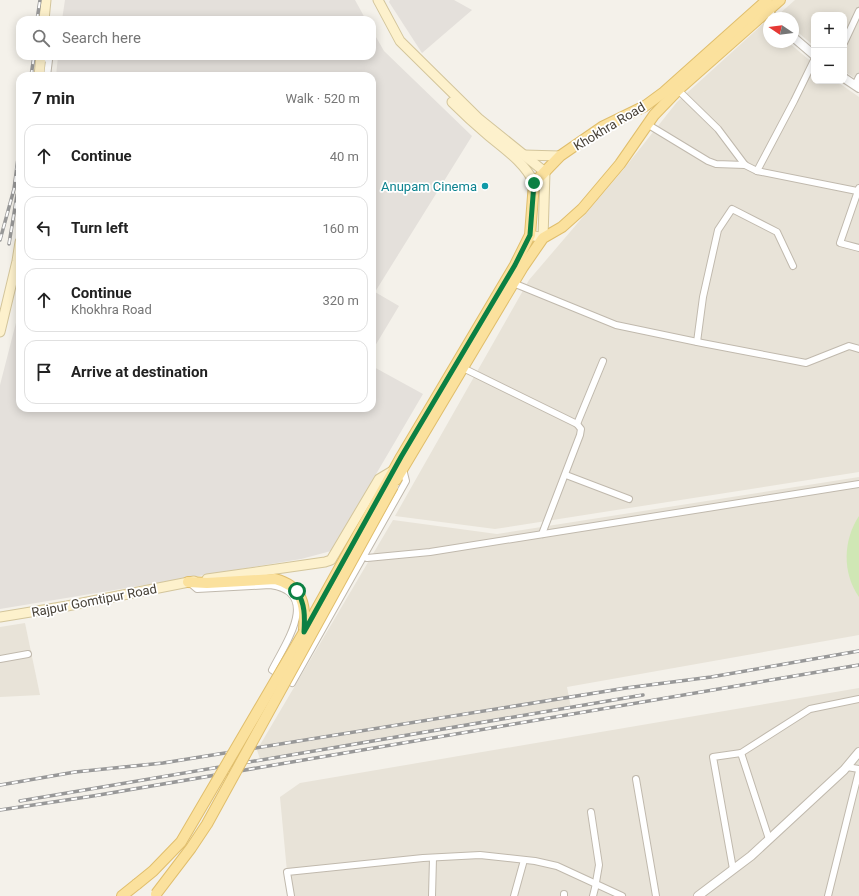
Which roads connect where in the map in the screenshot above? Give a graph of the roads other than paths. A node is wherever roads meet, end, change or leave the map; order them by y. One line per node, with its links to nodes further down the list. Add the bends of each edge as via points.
1 (46, 0): 7 (main road)
2 (372, 0): 27 (main road, via 396,46 470,119 519,161 530,173)
3 (378, 0): 22 (main road, via 400,42 478,118)
4 (780, 0): 5 (main road, Khokhra Road)
5 (768, 9): 18 (main road, Khokhra Road); 19 (main road, Khokhra Road)
6 (859, 11): 8 (street)
7 (44, 16)
8 (847, 37)
9 (799, 42): 10 (street)
10 (811, 52)
11 (41, 60): 14 (main road)
12 (49, 60): 15 (street)
13 (811, 66): 25 (street)
14 (39, 72)
15 (48, 72)
16 (847, 79): 17 (street)
17 (858, 83)
18 (678, 90): 20 (main road, Khokhra Road); 24 (street, via 718,129)
19 (644, 106): 20 (main road); 23 (main road, Khokhra Road, via 602,127)
20 (654, 114): 21 (main road, Khokhra Road)
21 (647, 124): 24 (street, via 708,161 716,164); 30 (main road, Khokhra Road, via 620,164 582,209 562,227)
22 (524, 154): 23 (main road); 26 (main road)
23 (560, 156): 26 (main road, Khokhra Road)
24 (745, 165): 25 (street)
25 (757, 171): 28 (street)
26 (545, 172): 27 (main road, Khokhra Road); 30 (main road)
27 (534, 183): 29 (main road, Khokhra Road)
28 (858, 189): 31 (street, via 840,243)
29 (530, 235): 30 (main road); 41 (main road, Khokhra Road)
30 (543, 238): 34 (main road, Khokhra Road)
31 (859, 248)
32 (16, 265): 35 (main road)
33 (792, 266): 36 (street, via 777,232 732,209 718,230 703,297)
34 (513, 283): 36 (street, via 616,325); 39 (main road, Khokhra Road)
35 (0, 332)
36 (697, 342): 37 (street, via 806,363 849,346)
37 (859, 349)
38 (603, 361): 40 (street)
39 (463, 368): 40 (street); 41 (main road, Khokhra Road)
40 (577, 424): 42 (street, via 581,429 580,434)
41 (400, 468): 44 (main road, Khokhra Road); 48 (main road, Rajpur Gomtipur Road, via 379,479 331,560); 48 (street, via 406,481 292,683 272,670 297,618 298,607 288,591 270,585 197,590)
42 (566, 475): 45 (street); 46 (street)
43 (859, 484): 46 (street)
44 (390, 485): 50 (main road); 65 (main road, bridge, via 207,824)
45 (629, 499)
46 (542, 534): 47 (street, via 430,552)
47 (367, 558)
48 (188, 582): 49 (main road, Rajpur Gomtipur Road); 50 (main road, via 284,582 297,591 302,599)
49 (0, 617)
50 (304, 632): 67 (main road, bridge, via 180,842 153,871)
51 (28, 654): 52 (street)
52 (0, 659)
53 (859, 699): 54 (street, via 810,709)
54 (741, 752): 60 (street); 63 (street, via 713,757)
55 (859, 752): 56 (street)
56 (847, 767): 57 (street); 60 (street)
57 (859, 770): 74 (street)
58 (636, 779): 73 (street)
59 (591, 812): 64 (street, via 600,865)
60 (770, 839): 63 (street)
61 (432, 858): 62 (street, via 480,855); 68 (street, via 287,872); 69 (street)
62 (524, 860): 64 (street, via 557,866); 70 (street)
63 (733, 869): 66 (street)
64 (596, 883): 71 (street); 72 (street)
65 (156, 895)
66 (702, 895)
67 (122, 896)
68 (291, 896)
69 (432, 896)
70 (514, 896)
71 (593, 896)
72 (622, 896)
73 (656, 896)
74 (828, 896)

